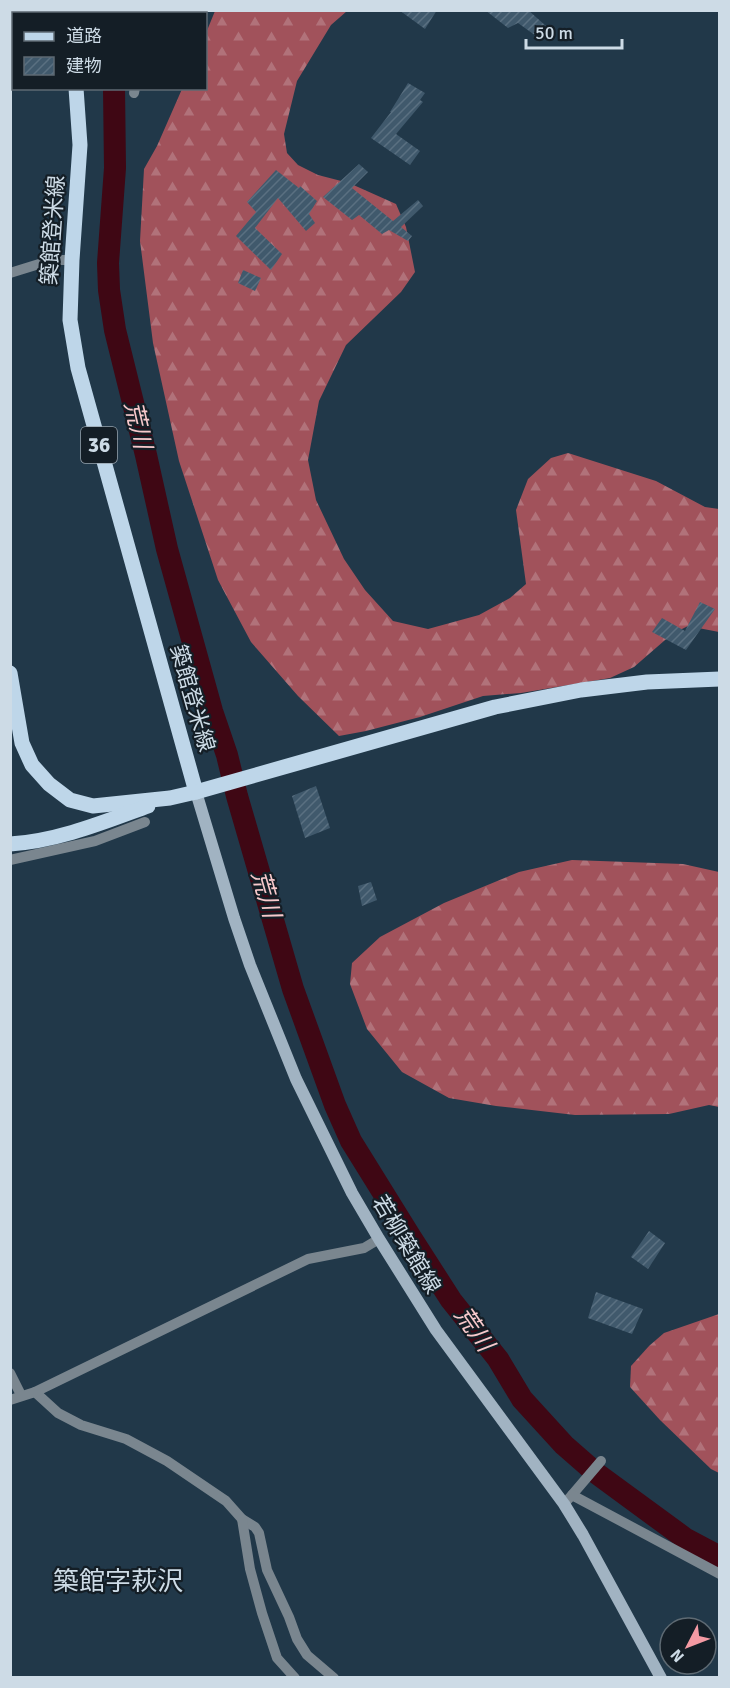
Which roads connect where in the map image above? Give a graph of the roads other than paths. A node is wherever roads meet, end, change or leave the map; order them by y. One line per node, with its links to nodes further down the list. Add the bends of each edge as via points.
1 (76, 90): 2 (main road, 築館登米線 / 36, via 80,145)
2 (72, 260): 3 (street, via 52,260); 6 (main road, 築館登米線 / 36, via 70,320 78,368)
3 (10, 273)
4 (10, 673): 7 (main road, via 22,743 32,765 49,784 70,800 93,806)
5 (720, 679): 6 (main road, via 580,690 506,705)
6 (196, 792): 7 (main road); 11 (main road, 若柳築館線, via 234,918 269,1015 296,1080)
7 (170, 798): 9 (main road, via 93,826)
8 (145, 822): 10 (street, via 94,841)
9 (10, 844)
10 (10, 860)
11 (379, 1239): 13 (street, via 364,1248 308,1260); 17 (main road, 若柳築館線, via 457,1361)
12 (10, 1373): 14 (street)
13 (35, 1392): 14 (street); 18 (street, via 58,1413 126,1439 167,1461 226,1501)
14 (21, 1395): 15 (street)
15 (10, 1400)
16 (601, 1461): 17 (street)
17 (571, 1496): 19 (street); 22 (main road, 若柳築館線, via 583,1535)
18 (242, 1519): 20 (street, via 249,1569 277,1658); 21 (street, via 259,1533 267,1570 297,1639 308,1655)
19 (720, 1574)
20 (295, 1677)
21 (334, 1677)
22 (660, 1677)

